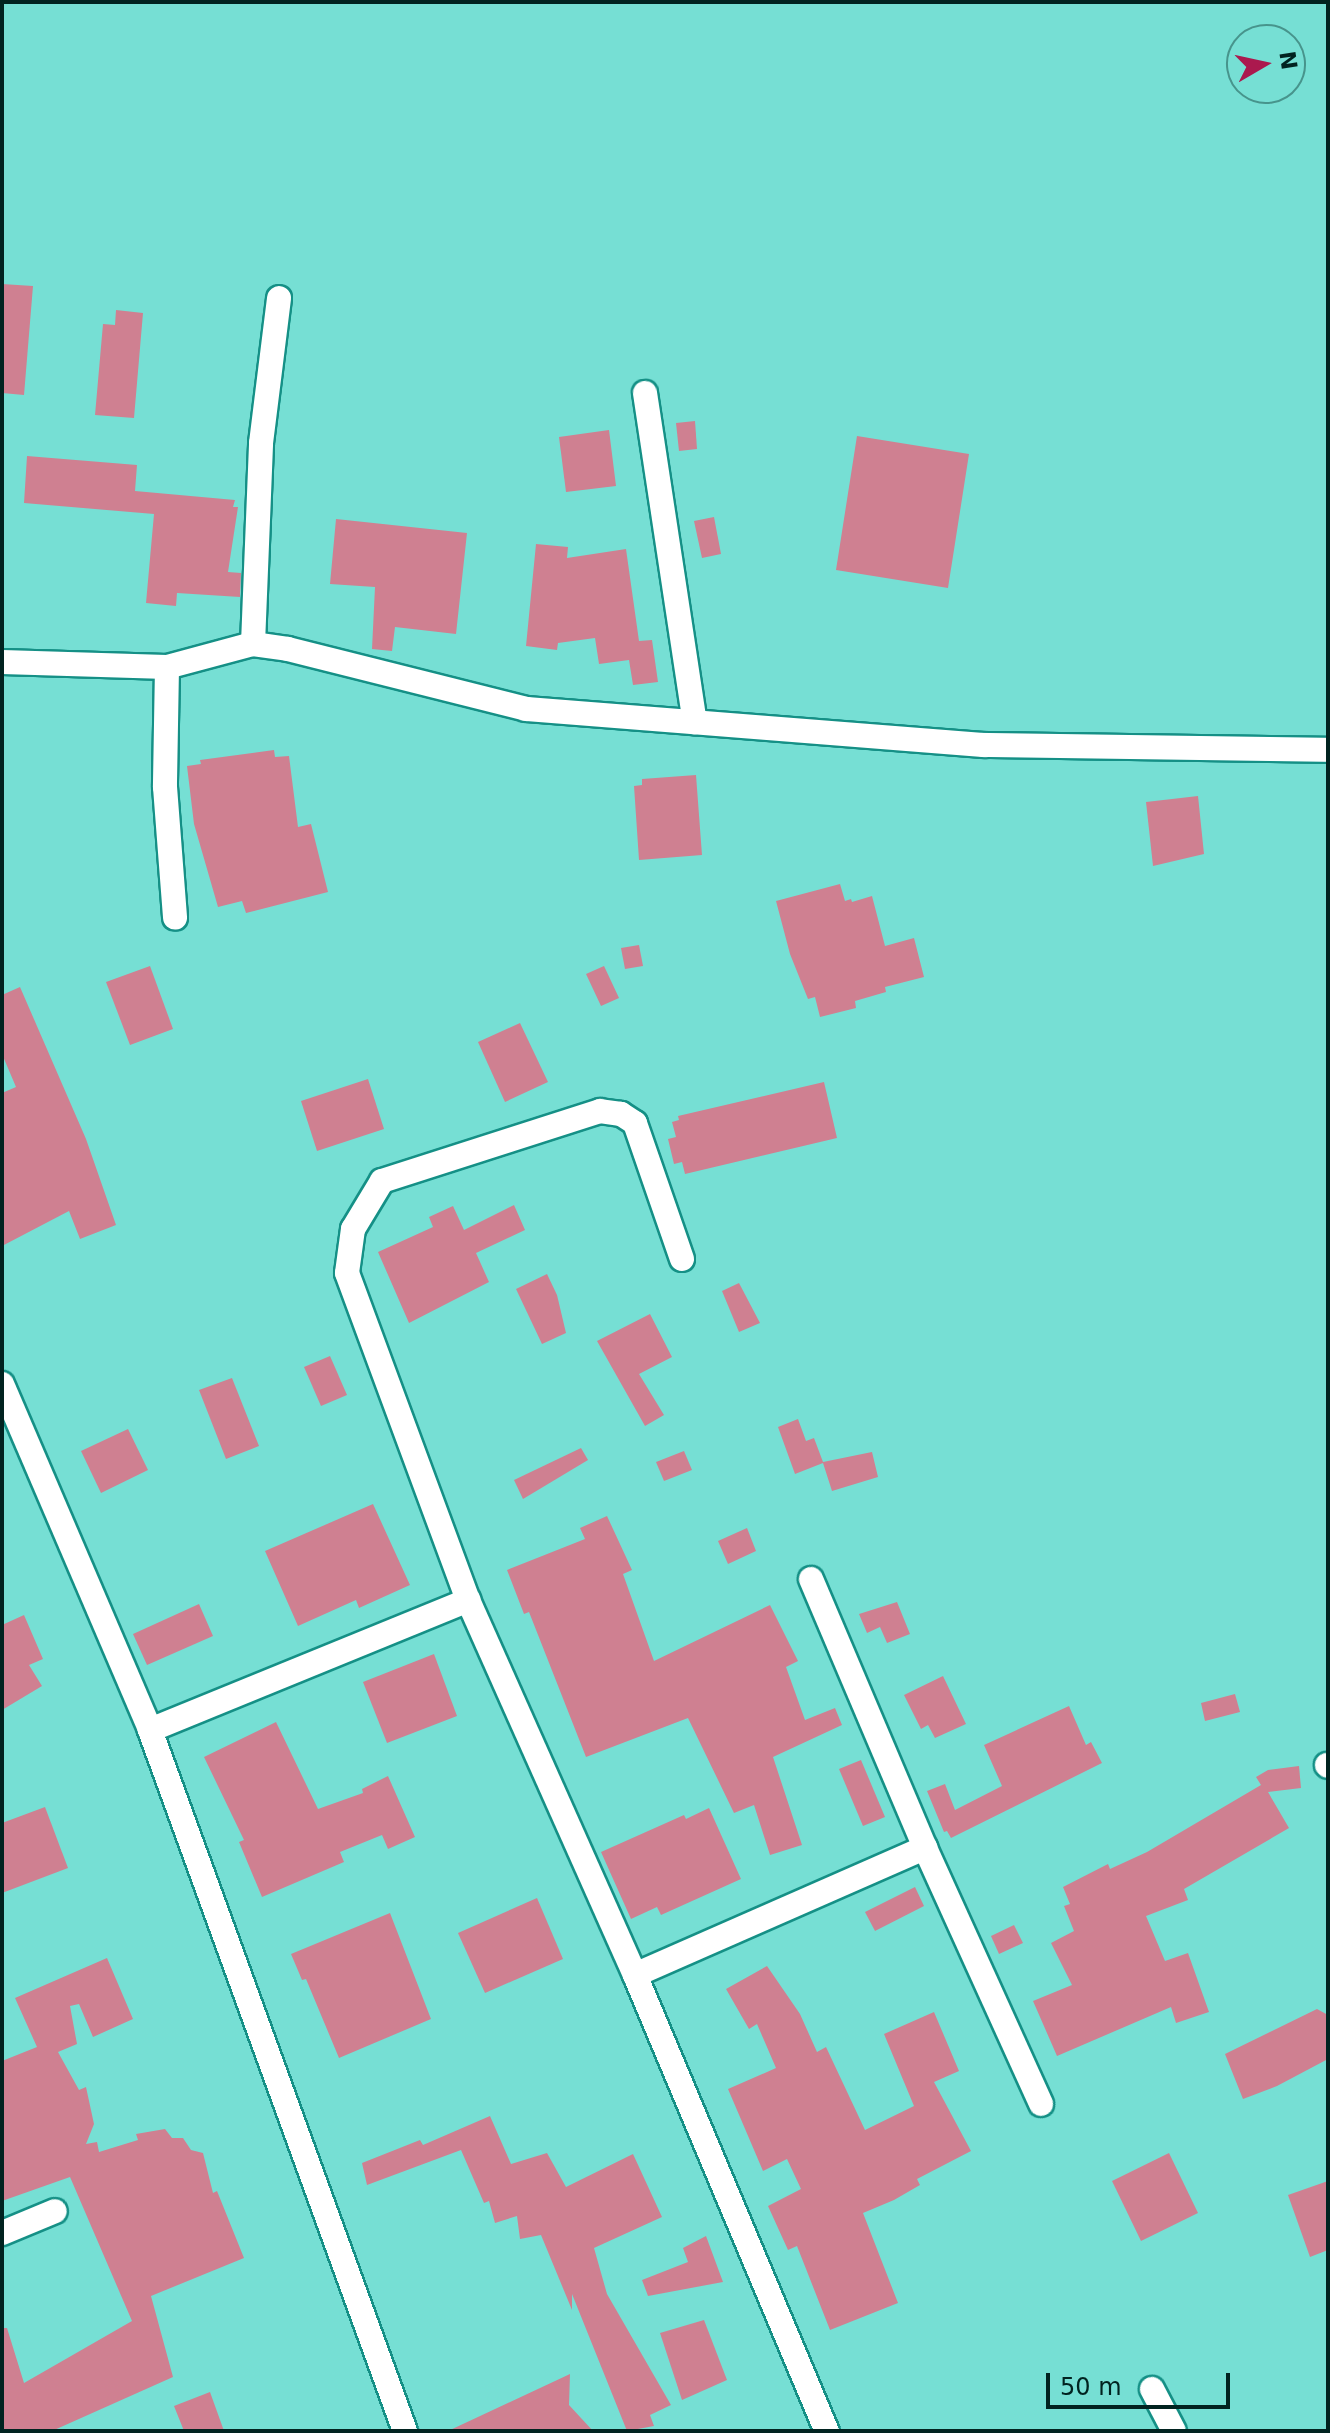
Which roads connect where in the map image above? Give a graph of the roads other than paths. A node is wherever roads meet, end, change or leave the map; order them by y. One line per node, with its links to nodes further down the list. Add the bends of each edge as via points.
1 (279, 298): 3 (street, via 261,443)
2 (645, 393): 6 (street)
3 (253, 644): 5 (street); 6 (street, via 526,709)
4 (2, 662): 5 (street)
5 (167, 667): 8 (street, via 165,787)
6 (695, 722): 7 (street, via 984,745)
7 (1328, 750)
8 (175, 918)
9 (682, 1259): 12 (street, via 635,1123 621,1114 600,1111 382,1181 353,1229 347,1273)
10 (2, 1384): 13 (street)
11 (811, 1579): 14 (street)
12 (468, 1600): 13 (street); 15 (street)
13 (150, 1730): 20 (street)
14 (925, 1848): 15 (street); 16 (street)
15 (635, 1975): 21 (street)
16 (1041, 2104)
17 (55, 2211): 18 (street)
18 (2, 2233)
19 (1152, 2389): 22 (street)
20 (405, 2431)
21 (827, 2431)
22 (1174, 2431)

